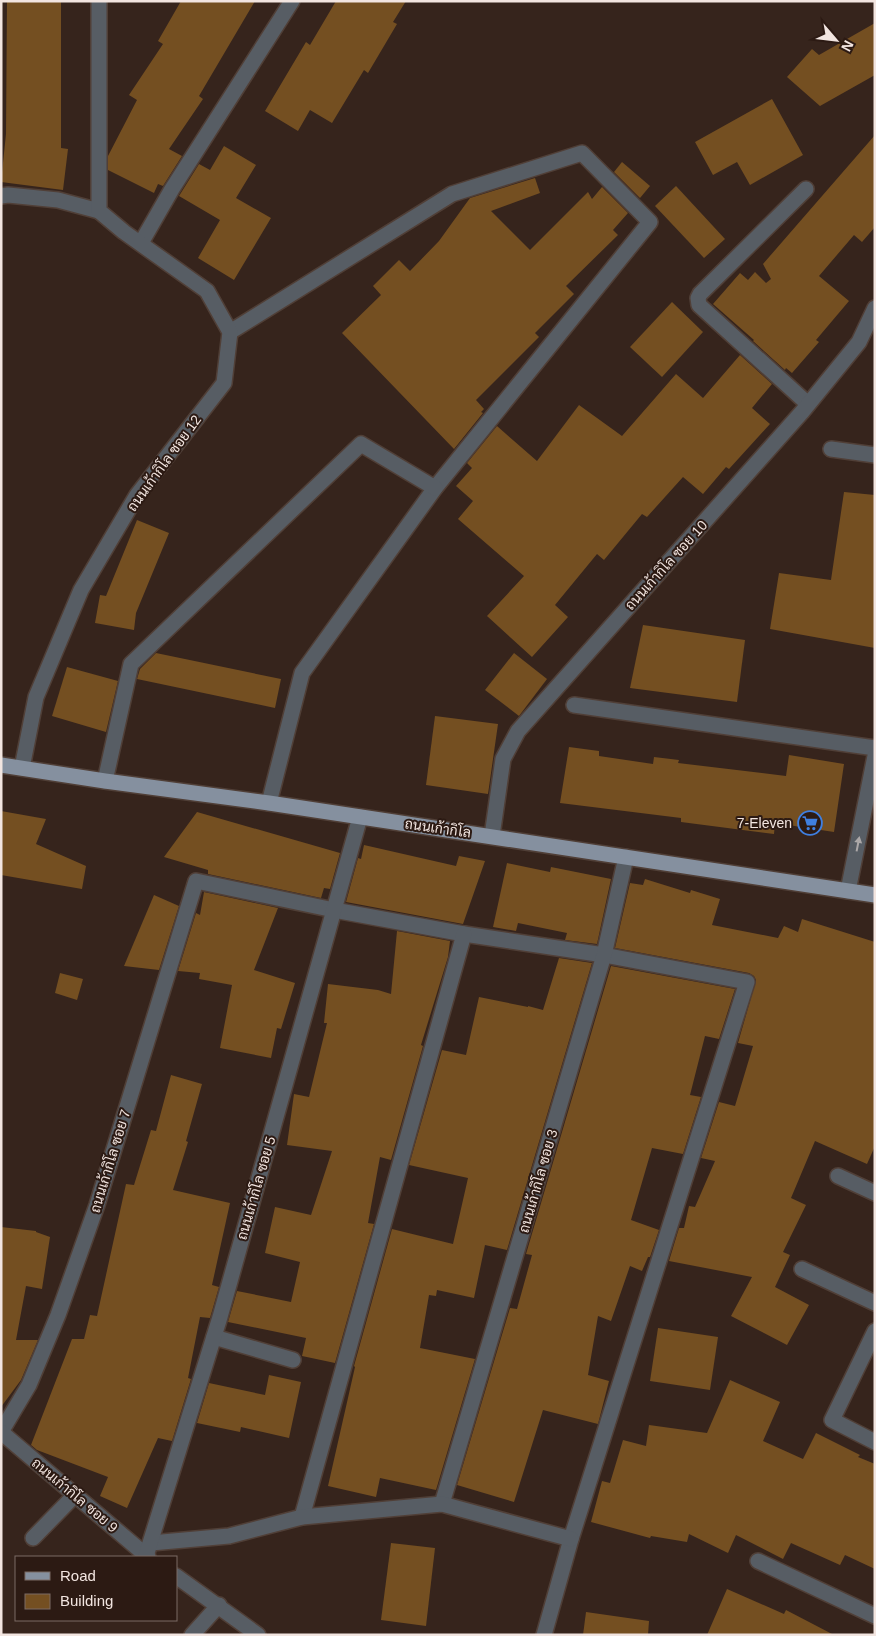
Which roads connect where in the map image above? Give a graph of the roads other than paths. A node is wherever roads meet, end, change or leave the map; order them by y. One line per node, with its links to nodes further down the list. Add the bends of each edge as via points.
1 (99, 1): 5 (street)
2 (292, 1): 6 (street)
3 (806, 189): 9 (street, via 700,294 698,301)
4 (1, 196): 5 (street, via 58,200)
5 (98, 211): 6 (street)
6 (141, 243): 8 (street, via 207,291)
7 (875, 308): 9 (street, ถนนเก้ากิโล ซอย 10, via 859,342)
8 (230, 332): 12 (street, via 452,194 582,153 650,222); 17 (street, ถนนเก้ากิโล ซอย 12, via 224,383 138,495 81,590 36,697)
9 (808, 404): 21 (street, ถนนเก้ากิโล ซอย 10, via 518,731 503,759)
10 (832, 449): 11 (street)
11 (875, 455)
12 (435, 488): 18 (street, via 361,444 131,664); 19 (street, via 302,673)
13 (574, 706): 14 (street)
14 (875, 748)
15 (875, 756): 23 (street, one-way to 15)
16 (1, 765): 17 (main road, ถนนเก้ากิโล)
17 (22, 768): 18 (main road, ถนนเก้ากิโล)
18 (105, 782): 19 (main road, ถนนเก้ากิโล)
19 (270, 803): 20 (main road, ถนนเก้ากิโล)
20 (360, 817): 21 (main road, ถนนเก้ากิโล); 25 (street, ถนนเก้ากิโล ซอย 5)
21 (492, 836): 22 (main road, ถนนเก้ากิโล)
22 (626, 857): 23 (main road, ถนนเก้ากิโล); 27 (street, ถนนเก้ากิโล ซอย 3)
23 (848, 891): 24 (main road, ถนนเก้ากิโล)
24 (875, 894)
25 (334, 910): 26 (street); 33 (street, ถนนเก้ากิโล ซอย 5); 35 (street, ถนนเก้ากิโล ซอย 7, via 196,880 97,1205 65,1296 29,1385)
26 (464, 934): 27 (street); 39 (street)
27 (604, 954): 38 (street, ถนนเก้ากิโล ซอย 3); 41 (street, via 747,982)
28 (838, 1176): 29 (street)
29 (875, 1193)
30 (802, 1269): 31 (street)
31 (875, 1303)
32 (875, 1331): 36 (street, via 832,1420)
33 (214, 1337): 34 (street); 42 (street, ถนนเก้ากิโล ซอย 5)
34 (293, 1360)
35 (1, 1432): 37 (street, ถนนเก้ากิโล ซอย 9)
36 (875, 1442)
37 (75, 1495): 40 (street); 42 (street, ถนนเก้ากิโล ซอย 9)
38 (442, 1504): 39 (street); 41 (street)
39 (302, 1517): 42 (street)
40 (33, 1538)
41 (572, 1539): 49 (street)
42 (148, 1552)
43 (758, 1561): 46 (street)
44 (178, 1577): 45 (street)
45 (219, 1605): 47 (street); 48 (street)
46 (875, 1616)
47 (192, 1635)
48 (258, 1635)
49 (544, 1635)

